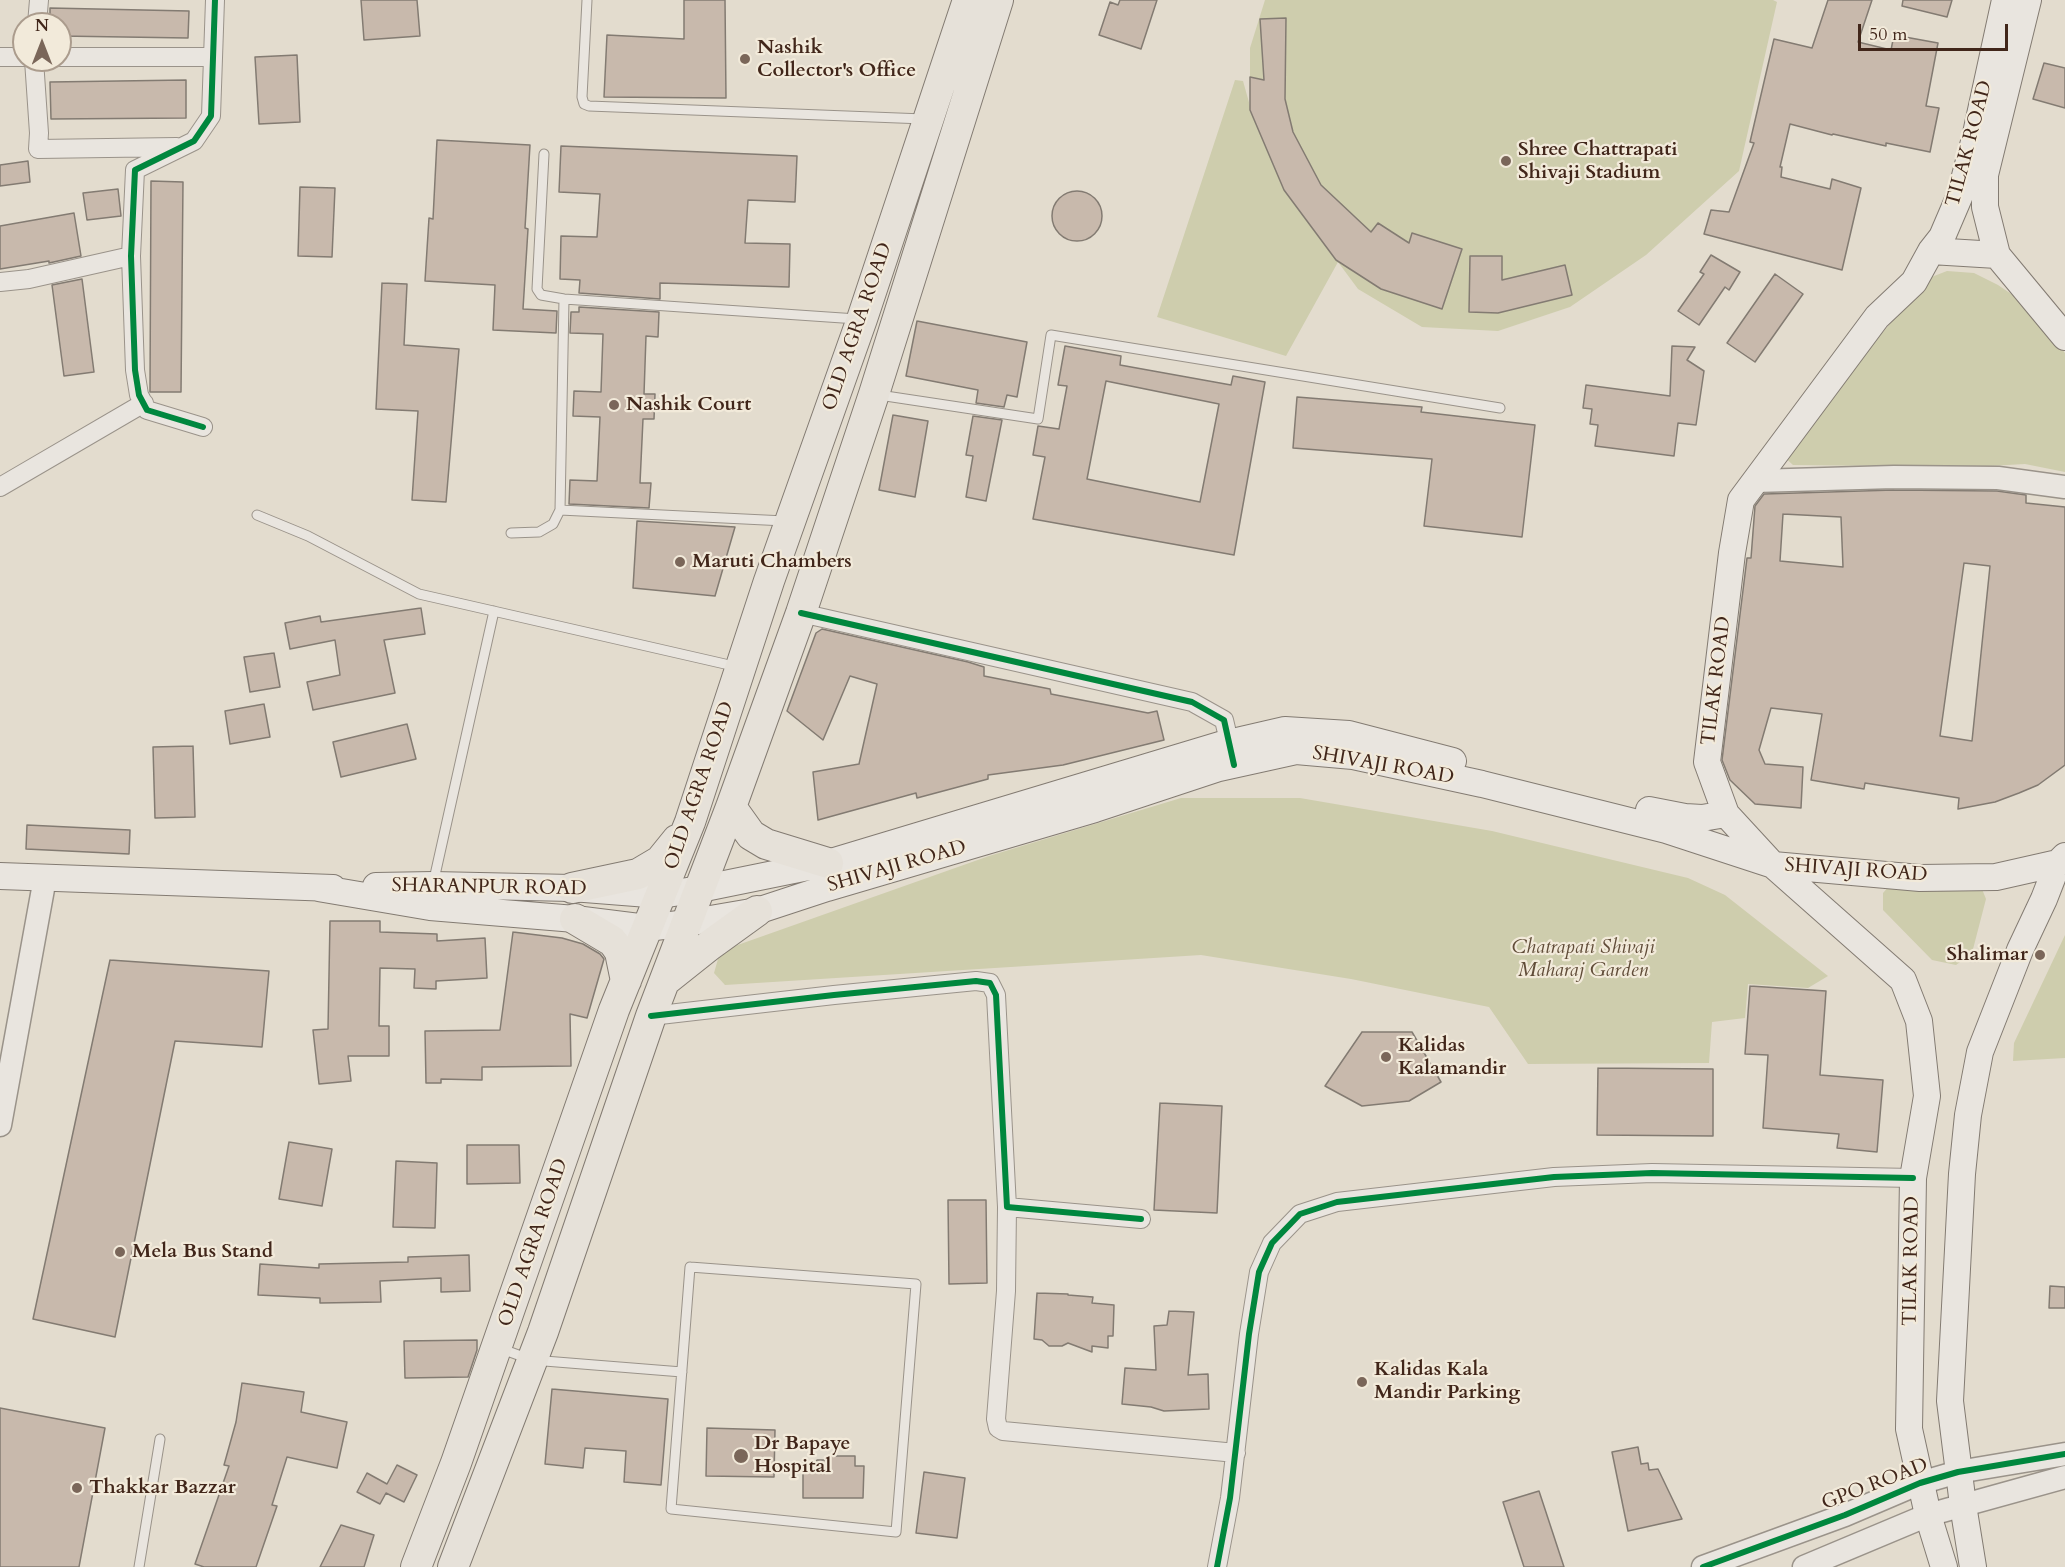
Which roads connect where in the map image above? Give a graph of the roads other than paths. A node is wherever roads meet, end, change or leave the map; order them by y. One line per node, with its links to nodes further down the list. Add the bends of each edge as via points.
1 (215, 0): 8 (street)
2 (586, 0): 10 (lane, via 582,97 589,106)
3 (968, 0): 10 (highway, OLD AGRA ROAD)
4 (998, 0): 20 (highway, OLD AGRA ROAD)
5 (2005, 0): 13 (main road, TILAK ROAD, via 1960,195 1942,237)
6 (2028, 0): 14 (main road, TILAK ROAD, via 1985,175 1985,207)
7 (72, 57): 8 (street)
8 (213, 57): 11 (street, via 211,116 194,141)
9 (35, 72): 11 (street, via 38,149)
10 (928, 119): 18 (highway, OLD AGRA ROAD)
11 (185, 147): 15 (street, via 135,170)
12 (544, 154): 17 (lane, via 537,289 548,298)
13 (1931, 250): 14 (main road); 24 (main road, TILAK ROAD, via 1914,282 1877,317)
14 (1997, 255): 19 (main road, TILAK ROAD)
15 (131, 256): 16 (street); 21 (street, via 135,370)
16 (0, 282)
17 (564, 299): 18 (lane); 27 (lane)
18 (862, 319): 29 (highway, OLD AGRA ROAD)
19 (2065, 337)
20 (874, 394): 22 (lane, via 1038,419 1051,335); 32 (highway, OLD AGRA ROAD)
21 (144, 403): 23 (street, via 147,411); 25 (street)
22 (1500, 408)
23 (203, 428)
24 (1755, 481): 26 (street, via 1998,478); 36 (main road, TILAK ROAD, via 1741,500 1707,762)
25 (0, 487)
26 (2065, 487)
27 (560, 510): 29 (lane); 30 (lane, via 553,524 539,532)
28 (257, 514): 31 (lane, via 418,594)
29 (791, 521): 33 (highway, OLD AGRA ROAD)
30 (511, 533)
31 (494, 611): 33 (lane); 43 (lane)
32 (801, 613): 34 (street, via 1192,702 1224,720); 35 (highway, OLD AGRA ROAD)
33 (740, 668): 37 (highway, OLD AGRA ROAD)
34 (1232, 754): 36 (main road, SHIVAJI ROAD, via 1284,730 1349,734 1685,817); 39 (main road, SHIVAJI ROAD); 40 (main road, SHIVAJI ROAD, via 1296,751 1353,756 1666,830); 48 (main road, SHIVAJI ROAD, via 1095,809)
35 (731, 807): 39 (highway, via 751,835 766,844); 46 (highway, OLD AGRA ROAD)
36 (1725, 813): 40 (main road, TILAK ROAD)
37 (690, 822): 45 (highway, via 651,868); 47 (highway, OLD AGRA ROAD)
38 (2061, 860): 40 (main road, SHIVAJI ROAD, via 1995,877 1920,878); 65 (main road, via 1980,1052 1968,1115 1950,1401)
39 (828, 863): 46 (main road, SHIVAJI ROAD)
40 (1773, 865): 56 (main road, TILAK ROAD, via 1903,980 1919,1021 1927,1096)
41 (0, 876): 42 (main road, SHARANPUR ROAD)
42 (45, 878): 44 (main road, SHARANPUR ROAD); 55 (street)
43 (433, 885): 44 (main road, SHARANPUR ROAD); 45 (main road, SHARANPUR ROAD)
44 (318, 888): 49 (main road, SHARANPUR ROAD, via 430,907)
45 (572, 888): 47 (main road, SHARANPUR ROAD)
46 (700, 889): 47 (main road, SHIVAJI ROAD); 50 (highway, OLD AGRA ROAD)
47 (661, 895): 51 (highway, OLD AGRA ROAD)
48 (757, 911): 50 (main road, SHIVAJI ROAD); 53 (highway)
49 (575, 919): 51 (main road, SHARANPUR ROAD); 52 (highway, via 612,941 620,952)
50 (687, 923): 51 (main road, SHIVAJI ROAD); 53 (highway, OLD AGRA ROAD)
51 (647, 928): 52 (highway, OLD AGRA ROAD)
52 (626, 981): 59 (highway, OLD AGRA ROAD)
53 (665, 981): 54 (highway, OLD AGRA ROAD)
54 (651, 1016): 57 (street, via 976,981 990,983 996,995); 60 (highway, OLD AGRA ROAD)
55 (0, 1125)
56 (1914, 1178): 63 (street, via 1652,1173 1554,1177 1337,1202 1300,1214 1272,1243 1259,1272); 67 (main road, TILAK ROAD, via 1909,1429)
57 (1007, 1207): 58 (street); 63 (street, via 998,1428)
58 (1141, 1219)
59 (497, 1347): 60 (lane); 72 (highway, OLD AGRA ROAD)
60 (532, 1360): 61 (lane); 73 (highway, OLD AGRA ROAD)
61 (682, 1372): 61 (lane, via 671,1509 896,1532 915,1284 690,1267)
62 (160, 1439): 71 (lane)
63 (1236, 1453): 74 (street)
64 (2065, 1454): 65 (street, GPO ROAD)
65 (1958, 1472): 67 (street, GPO ROAD); 68 (main road)
66 (2065, 1477): 68 (street)
67 (1920, 1483): 69 (main road, TILAK ROAD); 75 (street, GPO ROAD)
68 (1963, 1505): 69 (street); 78 (main road)
69 (1928, 1515): 70 (street); 77 (main road, TILAK ROAD)
70 (1827, 1563): 76 (street)
71 (139, 1567)
72 (416, 1567)
73 (453, 1567)
74 (1217, 1567)
75 (1703, 1567)
76 (1804, 1567)
77 (1944, 1567)
78 (1973, 1567)

